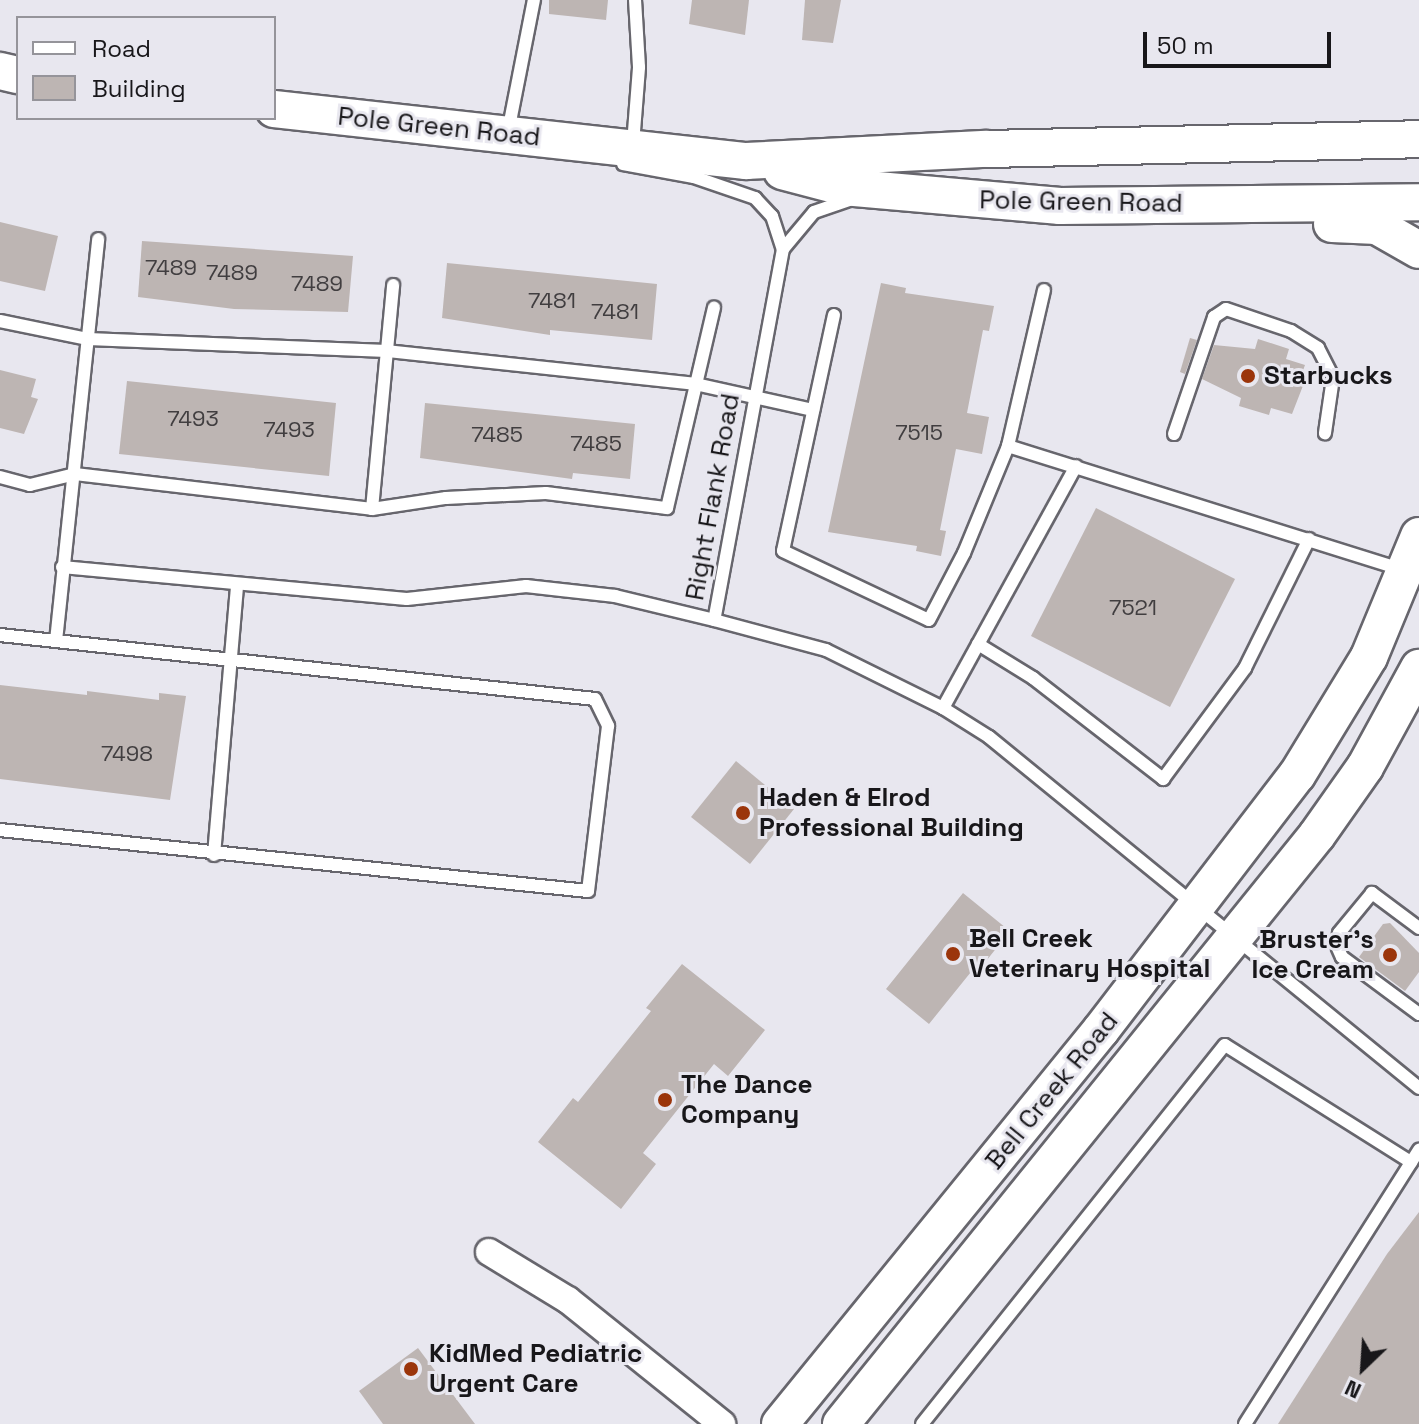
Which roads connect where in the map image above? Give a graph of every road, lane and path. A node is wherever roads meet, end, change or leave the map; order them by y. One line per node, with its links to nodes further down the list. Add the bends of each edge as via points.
1 (534, 0): 4 (lane)
2 (635, 0): 6 (lane, via 639,67)
3 (276, 109): 4 (main road, Pole Green Road)
4 (507, 135): 6 (main road, Pole Green Road); 12 (lane, via 743,192 772,216)
5 (1419, 139): 7 (main road, Pole Green Road, via 987,149)
6 (633, 149): 7 (main road, Pole Green Road)
7 (746, 161): 8 (main road, Pole Green Road, via 843,187)
8 (887, 192): 10 (main road, Pole Green Road); 12 (lane, via 814,212)
9 (1419, 202): 10 (main road, Pole Green Road)
10 (1060, 206): 13 (main road, via 1198,226 1377,226)
11 (98, 239): 19 (lane)
12 (783, 249): 22 (lane, Right Flank Road)
13 (1419, 250)
14 (393, 285): 20 (lane)
15 (1044, 290): 26 (lane)
16 (714, 307): 21 (lane)
17 (834, 315): 23 (lane)
18 (0, 321): 19 (lane)
19 (88, 339): 20 (lane); 28 (lane)
20 (387, 351): 21 (lane); 30 (lane)
21 (695, 384): 22 (lane); 30 (lane, via 667,508 546,493 446,498)
22 (752, 395): 23 (lane); 36 (lane, Right Flank Road)
23 (813, 410): 26 (lane, via 783,551 929,620 964,553)
24 (1325, 433): 25 (lane, via 1333,378 1318,348 1291,331 1226,309 1214,317)
25 (1174, 434)
26 (1008, 446): 27 (lane)
27 (1076, 466): 32 (lane); 39 (lane)
28 (75, 474): 29 (lane, via 30,485); 30 (lane); 33 (lane)
29 (0, 477)
30 (372, 509)
31 (1419, 536): 34 (main road, Bell Creek Road)
32 (1309, 539): 34 (lane); 39 (lane, via 1245,668 1163,779 1033,678)
33 (62, 567): 35 (lane); 38 (lane)
34 (1407, 571): 45 (main road, Bell Creek Road, via 1369,657 1323,736)
35 (237, 586): 36 (lane, via 407,599 526,586 615,596); 40 (lane)
36 (714, 620): 42 (lane, Right Flank Road, via 826,650)
37 (0, 635): 38 (lane)
38 (56, 641): 40 (lane)
39 (978, 644): 42 (lane)
40 (230, 659): 44 (lane); 44 (lane, via 595,699 608,726 588,891)
41 (1419, 668): 47 (main road, Bell Creek Road, via 1344,798)
42 (943, 708): 45 (lane, Right Flank Road, via 989,737)
43 (0, 830): 44 (lane)
44 (214, 855)
45 (1196, 904): 47 (lane, Right Flank Road); 54 (main road, Bell Creek Road, via 1015,1138)
46 (1419, 928): 48 (lane, via 1372,893 1339,933 1337,946 1342,957)
47 (1235, 937): 49 (lane, Right Flank Road); 55 (main road, Bell Creek Road)
48 (1419, 1014)
49 (1419, 1088)
50 (1419, 1150): 51 (lane)
51 (1411, 1162): 56 (lane, via 1225,1045); 57 (lane)
52 (489, 1252): 53 (street, via 568,1300)
53 (722, 1424)
54 (780, 1424)
55 (841, 1424)
56 (922, 1424)
57 (1245, 1424)

